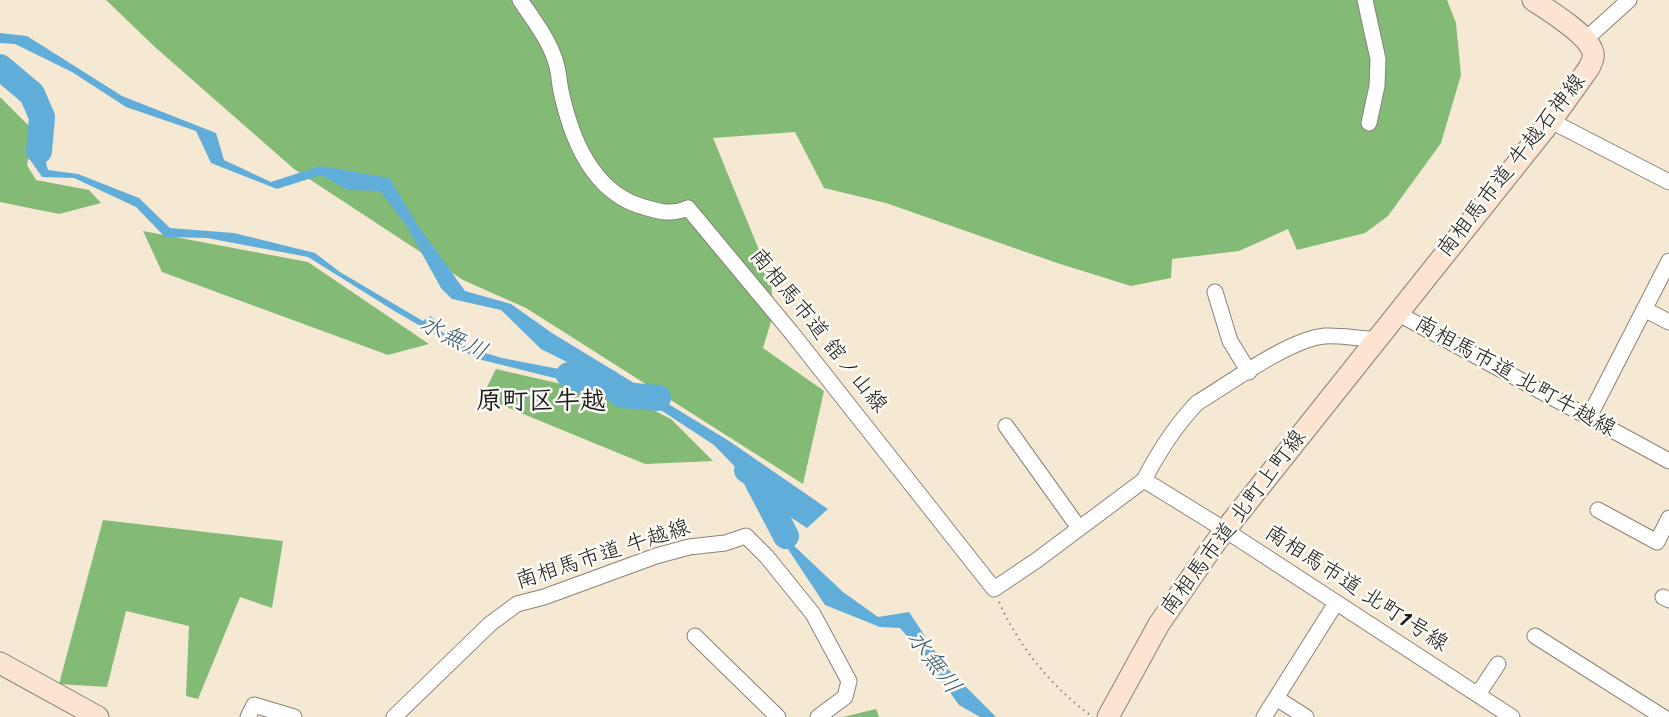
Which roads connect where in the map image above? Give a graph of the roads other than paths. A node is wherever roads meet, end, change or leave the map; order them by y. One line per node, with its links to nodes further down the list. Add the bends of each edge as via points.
1 (520, 0): 22 (street, 南相馬市道 舘ノ山線, via 556,63 572,134 600,181 636,205 676,213 688,208 799,341 994,589)
2 (1365, 0): 7 (street, via 1378,59)
3 (1533, 0): 5 (street, 南相馬市道 牛越石神線)
4 (1629, 0): 5 (street)
5 (1586, 39): 6 (street, 南相馬市道 牛越石神線, via 1593,59)
6 (1551, 121): 8 (street); 12 (street, 南相馬市道 牛越石神線)
7 (1369, 123)
8 (1669, 182)
9 (1669, 261): 11 (street)
10 (1215, 292): 15 (street, via 1230,341)
11 (1644, 309): 13 (street); 16 (street)
12 (1397, 313): 14 (street, 南相馬市道 北町牛越線); 16 (street, 南相馬市道 北町牛越線)
13 (1669, 322)
14 (1376, 339): 15 (street, via 1311,339 1278,353); 23 (street, 南相馬市道 北町上町線)
15 (1249, 372): 19 (street, via 1197,403)
16 (1589, 417): 18 (street, 南相馬市道 北町牛越線)
17 (1006, 426): 22 (street)
18 (1669, 461)
19 (1144, 480): 22 (street); 23 (street, 南相馬市道 北町1号線)
20 (1598, 510): 21 (street, via 1657,542)
21 (1669, 518)
22 (1079, 528)
23 (1225, 530): 24 (street, 南相馬市道 北町1号線); 37 (street, 南相馬市道 北町上町線, via 1159,624)
24 (1336, 603): 29 (street, 南相馬市道 北町1号線); 30 (street)
25 (695, 636): 35 (street)
26 (1535, 636): 41 (street)
27 (0, 663): 31 (street)
28 (1498, 664): 29 (street)
29 (1478, 694): 40 (street, 南相馬市道 北町1号線)
30 (1276, 698): 38 (street); 39 (street)
31 (98, 717)
32 (248, 717): 33 (street, via 254,705)
33 (294, 717)
34 (394, 717): 36 (street, 南相馬市道 牛越線, via 490,624 517,604 656,556 746,536 813,614 849,681 845,697)
35 (778, 717)
36 (818, 717)
37 (1107, 717)
38 (1264, 717)
39 (1306, 717)
40 (1512, 717)
41 (1663, 717)

